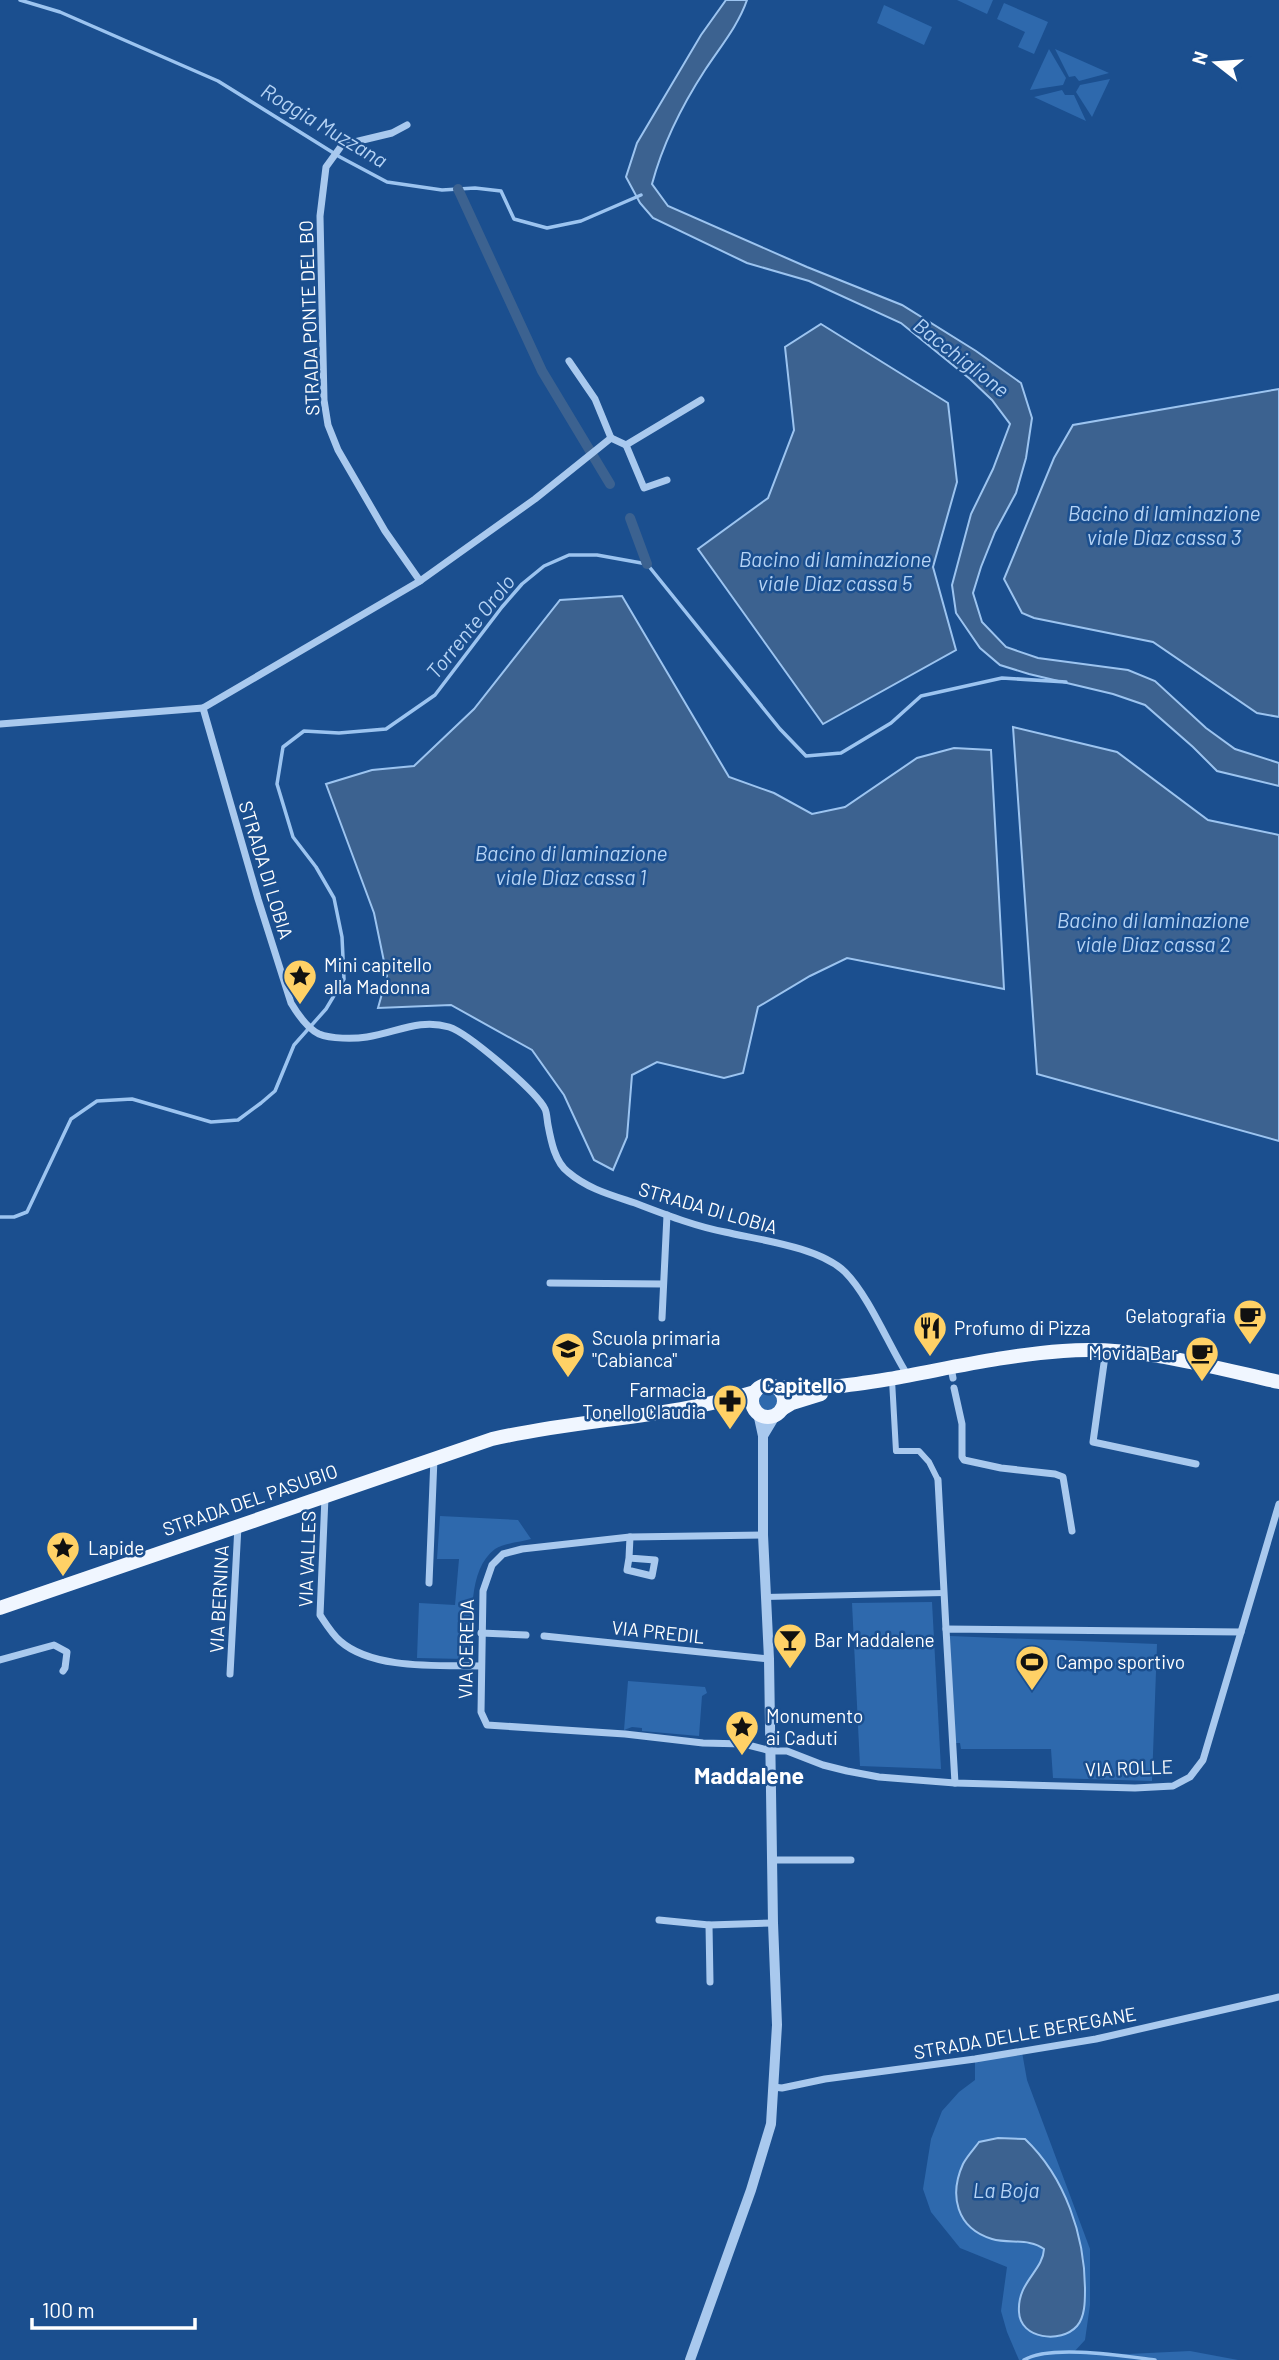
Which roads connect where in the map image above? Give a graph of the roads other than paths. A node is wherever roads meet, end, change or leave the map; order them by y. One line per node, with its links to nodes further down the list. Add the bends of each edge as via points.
1 (407, 125): 7 (street, STRADA PONTE DEL BO, via 342,145 326,167 320,216 324,400 338,450)
2 (569, 361): 4 (street, via 595,399)
3 (701, 400): 5 (street)
4 (611, 438): 5 (street); 7 (street)
5 (626, 445): 6 (street, via 644,488)
6 (667, 480)
7 (420, 581): 8 (street)
8 (203, 708): 9 (street); 10 (street, STRADA DI LOBIA, via 291,1003 304,1021 318,1034 367,1038 430,1023 472,1039 545,1110 554,1152 565,1170 587,1186)
9 (0, 724)
10 (667, 1215): 12 (street); 15 (street, STRADA DI LOBIA, via 801,1250 843,1270 857,1286)
11 (550, 1283): 12 (street)
12 (662, 1284): 13 (street)
13 (662, 1318)
14 (1106, 1349): 15 (main road, via 1062,1351 952,1373); 17 (main road); 27 (street, via 1093,1442)
15 (908, 1376): 16 (main road)
16 (892, 1378): 18 (main road); 28 (street, via 896,1451 919,1451)
17 (1279, 1382)
18 (860, 1384): 19 (main road); 24 (main road, via 803,1399)
19 (777, 1387): 21 (main road, via 765,1385); 24 (main road, via 784,1397)
20 (954, 1388): 32 (street, via 964,1460 1063,1477)
21 (755, 1392): 22 (main road, STRADA DEL PASUBIO); 23 (main road)
22 (677, 1409): 23 (main road, STRADA DEL PASUBIO); 26 (main road, STRADA DEL PASUBIO, via 537,1428)
23 (756, 1411): 24 (main road, via 763,1416); 25 (street)
24 (779, 1412): 25 (street)
25 (762, 1436): 33 (street)
26 (434, 1457): 29 (main road, STRADA DEL PASUBIO); 36 (street)
27 (1195, 1464)
28 (938, 1480): 37 (street)
29 (325, 1494): 31 (main road, STRADA DEL PASUBIO); 47 (street, VIA VALLES, via 320,1615 331,1631 342,1643 400,1663)
30 (1279, 1504): 41 (street, VIA ROLLE)
31 (238, 1525): 39 (main road, STRADA DEL PASUBIO); 49 (street, VIA BERNINA)
32 (1072, 1531)
33 (763, 1535): 34 (street, VIA CEREDA); 38 (street)
34 (630, 1536): 35 (street); 42 (street, VIA CEREDA, via 503,1554 487,1576)
35 (629, 1558)
36 (429, 1583)
37 (944, 1593): 38 (street); 40 (street)
38 (765, 1597): 45 (street)
39 (0, 1608)
40 (946, 1629): 41 (street); 51 (street)
41 (1241, 1632): 51 (street, VIA ROLLE, via 1203,1760 1183,1782 1135,1788)
42 (481, 1633): 43 (street); 47 (street, VIA CEREDA)
43 (526, 1635)
44 (544, 1636): 45 (street, VIA PREDIL)
45 (769, 1659): 50 (street)
46 (0, 1660): 48 (street, via 54,1645 67,1651)
47 (481, 1666): 50 (street, VIA CEREDA, via 481,1712 487,1726 744,1744)
48 (63, 1671)
49 (230, 1674)
50 (771, 1751): 51 (street, VIA ROLLE, via 788,1751 824,1765 879,1777); 52 (street)
51 (955, 1783)
52 (773, 1860): 53 (street); 55 (street)
53 (851, 1860)
54 (659, 1920): 56 (street)
55 (773, 1923): 56 (street); 59 (street)
56 (709, 1925): 57 (street)
57 (710, 1982)
58 (1279, 1997): 59 (street, STRADA DELLE BEREGANE, via 1083,2041)
59 (774, 2087): 60 (street, via 771,2123 751,2190)
60 (690, 2360)

